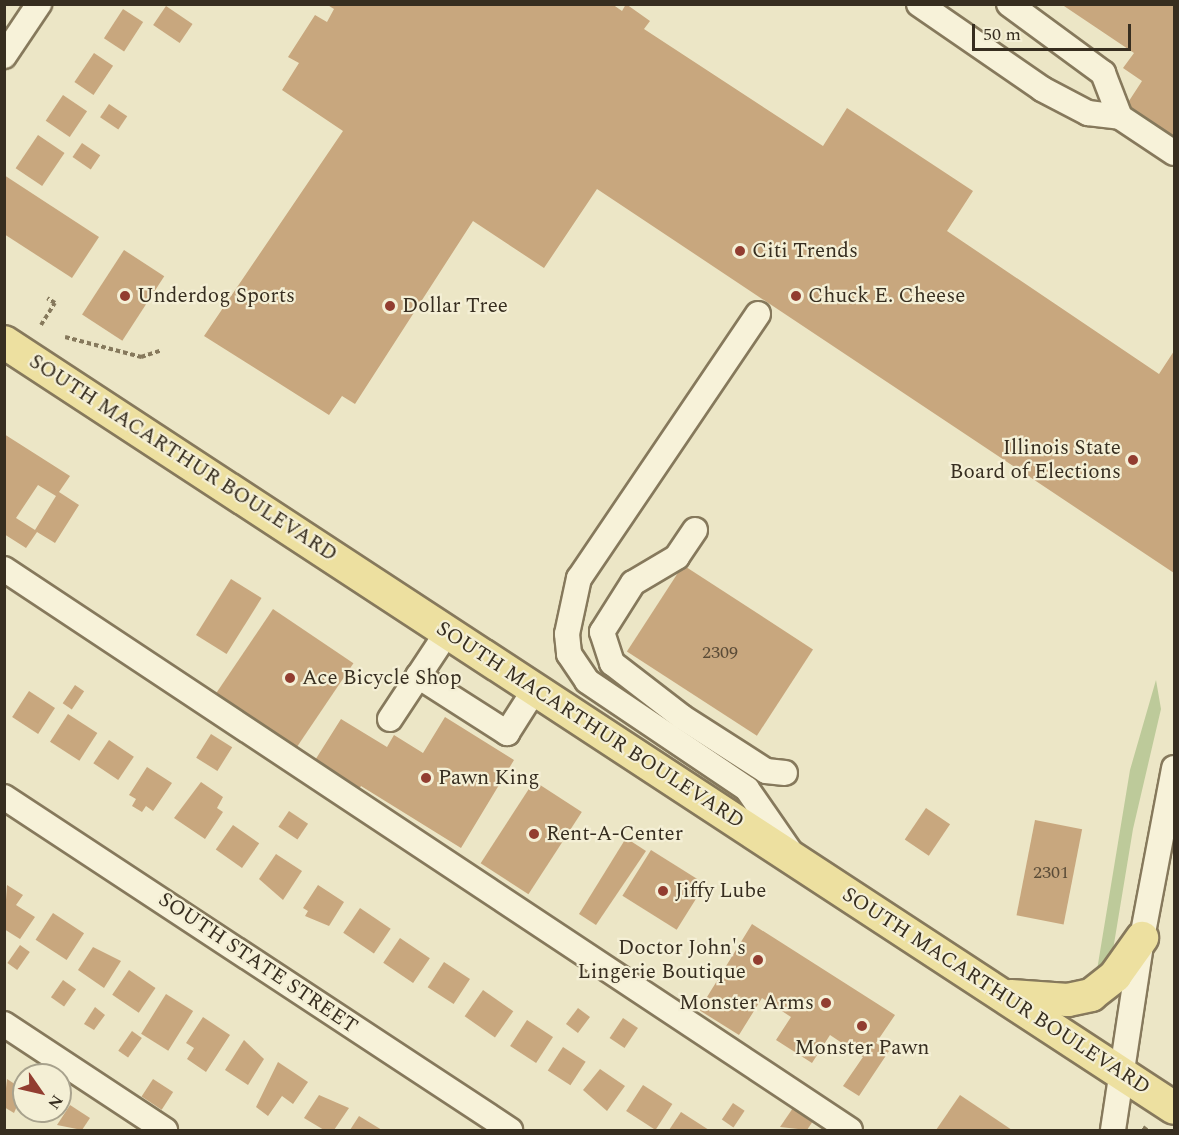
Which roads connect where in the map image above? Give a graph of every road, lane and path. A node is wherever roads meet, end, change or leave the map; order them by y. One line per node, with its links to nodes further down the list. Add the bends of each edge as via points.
1 (39, 4): 4 (street)
2 (919, 4): 5 (street, via 1042,88 1088,113)
3 (1009, 4): 5 (street, via 1103,73)
4 (4, 56)
5 (1120, 117): 6 (street)
6 (1174, 153)
7 (47, 298): 9 (path, via 55,303)
8 (758, 314): 22 (street, via 579,578 567,634 576,669 598,690 747,789 760,802)
9 (40, 325)
10 (65, 337): 11 (path, via 141,357)
11 (162, 350)
12 (8, 352): 15 (main road, SOUTH MACARTHUR BOULEVARD)
13 (695, 531): 20 (street, via 677,556 633,583 602,632 612,663 682,717 766,771)
14 (4, 569): 30 (street)
15 (448, 631): 16 (street); 17 (main road, SOUTH MACARTHUR BOULEVARD)
16 (418, 676): 17 (street, via 507,733); 18 (street)
17 (535, 689): 22 (main road, SOUTH MACARTHUR BOULEVARD)
18 (390, 719)
19 (1174, 768): 23 (street)
20 (785, 772)
21 (4, 796): 29 (street, SOUTH STATE STREET)
22 (797, 861): 24 (main road, SOUTH MACARTHUR BOULEVARD)
23 (1142, 938): 24 (main road, via 1115,976 1091,994 1059,1000); 26 (street)
24 (1002, 994): 26 (main road, SOUTH MACARTHUR BOULEVARD)
25 (4, 1024): 28 (street)
26 (1123, 1073): 27 (main road, SOUTH MACARTHUR BOULEVARD); 31 (street)
27 (1174, 1108)
28 (165, 1131)
29 (510, 1131)
30 (850, 1131)
31 (1113, 1131)

